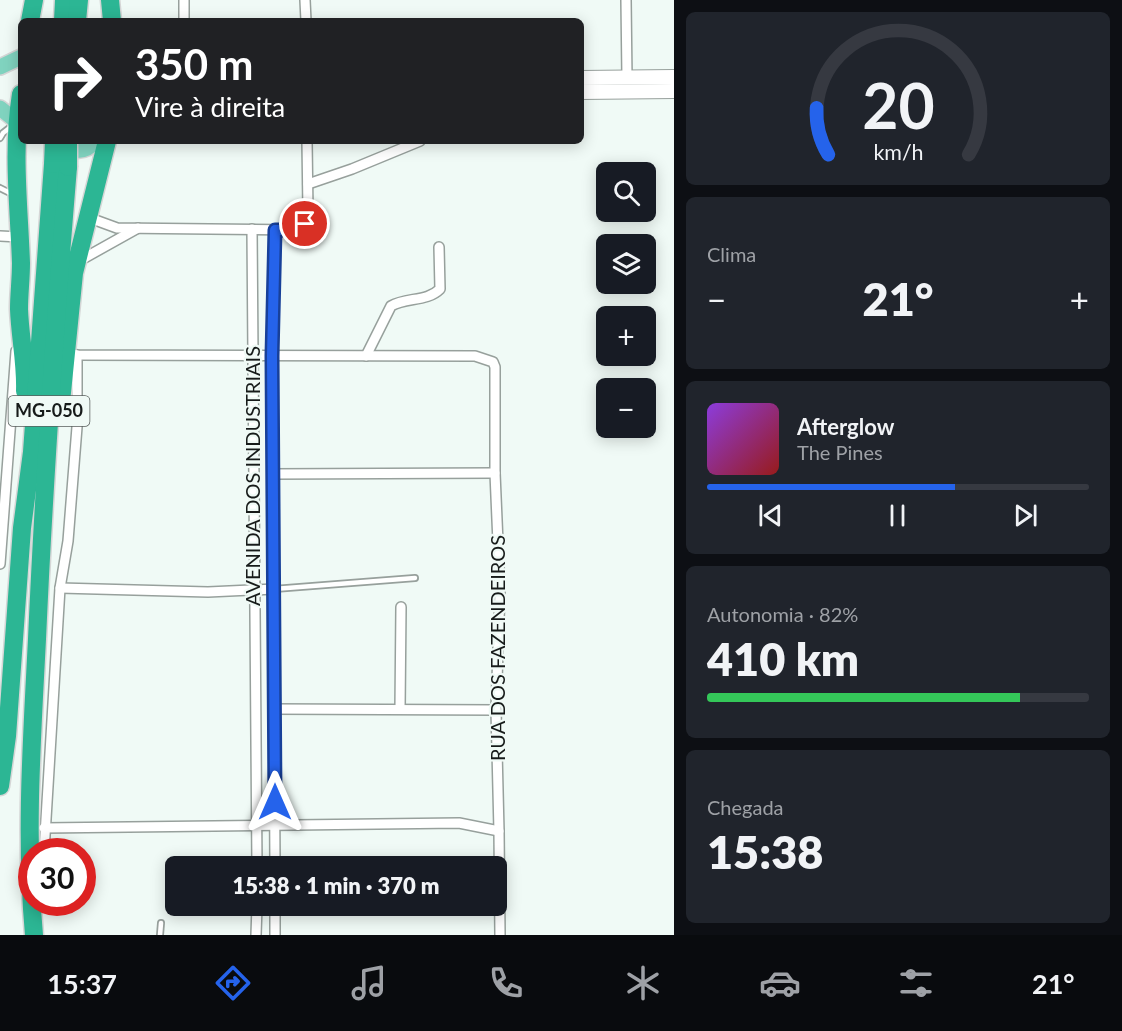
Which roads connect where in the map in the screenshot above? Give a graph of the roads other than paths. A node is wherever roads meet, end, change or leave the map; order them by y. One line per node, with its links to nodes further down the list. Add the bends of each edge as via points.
1 (34, 0): 7 (highway)
2 (74, 0): 8 (highway); 9 (highway)
3 (110, 0): 10 (highway)
4 (184, 0): 11 (street)
5 (305, 0): 12 (street)
6 (626, 0): 17 (street)
7 (31, 18)
8 (65, 18)
9 (77, 18)
10 (112, 18)
11 (184, 18)
12 (306, 18)
13 (18, 58): 14 (main road)
14 (0, 67)
15 (674, 77): 17 (main road)
16 (584, 78): 17 (main road)
17 (627, 78)
18 (674, 91): 19 (main road)
19 (584, 92)
20 (0, 108): 21 (main road)
21 (18, 123)
22 (18, 125): 23 (lane)
23 (0, 138)
24 (19, 144): 35 (highway)
25 (53, 144): 32 (highway, MG-050, bridge)
26 (57, 144): 28 (main road, via 79,151)
27 (67, 144): 32 (highway, MG-050, bridge)
28 (93, 144)
29 (106, 144): 36 (highway)
30 (307, 144): 33 (street)
31 (413, 144): 33 (street)
32 (61, 165): 52 (highway, MG-050); 59 (highway, MG-050)
33 (308, 184): 39 (street, via 305,224 299,230)
34 (0, 188): 35 (lane)
35 (18, 196): 41 (highway)
36 (87, 217): 37 (street, via 117,228); 43 (highway)
37 (140, 227): 38 (street); 43 (street)
38 (252, 229): 39 (street); 46 (street, AVENIDA DOS INDUSTRIAIS)
39 (275, 230): 47 (street, AVENIDA DOS INDUSTRIAIS)
40 (0, 236): 41 (street)
41 (19, 237): 44 (highway)
42 (439, 247): 48 (street, via 440,289 428,297 391,306)
43 (76, 263): 45 (highway)
44 (19, 309): 51 (street); 52 (highway, via 26,372)
45 (72, 354): 46 (street); 55 (street, via 77,427 68,541); 59 (highway)
46 (252, 356): 47 (street); 57 (street, AVENIDA DOS INDUSTRIAIS)
47 (272, 356): 48 (street); 50 (street, AVENIDA DOS INDUSTRIAIS)
48 (366, 356): 49 (street, RUA DOS FAZENDEIROS, via 474,357 493,362)
49 (495, 473): 50 (street); 62 (street, RUA DOS FAZENDEIROS, via 500,590)
50 (273, 474): 56 (street, AVENIDA DOS INDUSTRIAIS)
51 (1, 528): 53 (street)
52 (22, 528): 63 (highway, MG-050)
53 (0, 564)
54 (415, 578): 56 (lane)
55 (60, 588): 57 (street); 66 (street)
56 (274, 589): 57 (street); 60 (street, AVENIDA DOS INDUSTRIAIS)
57 (254, 591): 65 (street, AVENIDA DOS INDUSTRIAIS)
58 (401, 607): 61 (street)
59 (36, 655): 74 (highway, MG-050, via 29,808)
60 (274, 710): 61 (street); 64 (street, AVENIDA DOS INDUSTRIAIS)
61 (400, 710): 62 (street)
62 (496, 710): 67 (street, RUA DOS FAZENDEIROS)
63 (0, 786)
64 (275, 825): 65 (street); 67 (street, via 459,823); 70 (street, AVENIDA DOS INDUSTRIAIS)
65 (258, 826): 66 (street); 69 (street, AVENIDA DOS INDUSTRIAIS)
66 (44, 828): 68 (street)
67 (500, 831): 78 (street, RUA DOS FAZENDEIROS)
68 (44, 838)
69 (257, 856)
70 (275, 856)
71 (257, 916): 76 (street)
72 (275, 916): 77 (street)
73 (161, 923): 75 (lane)
74 (33, 930)
75 (160, 935)
76 (256, 935)
77 (274, 935)
78 (500, 935)

